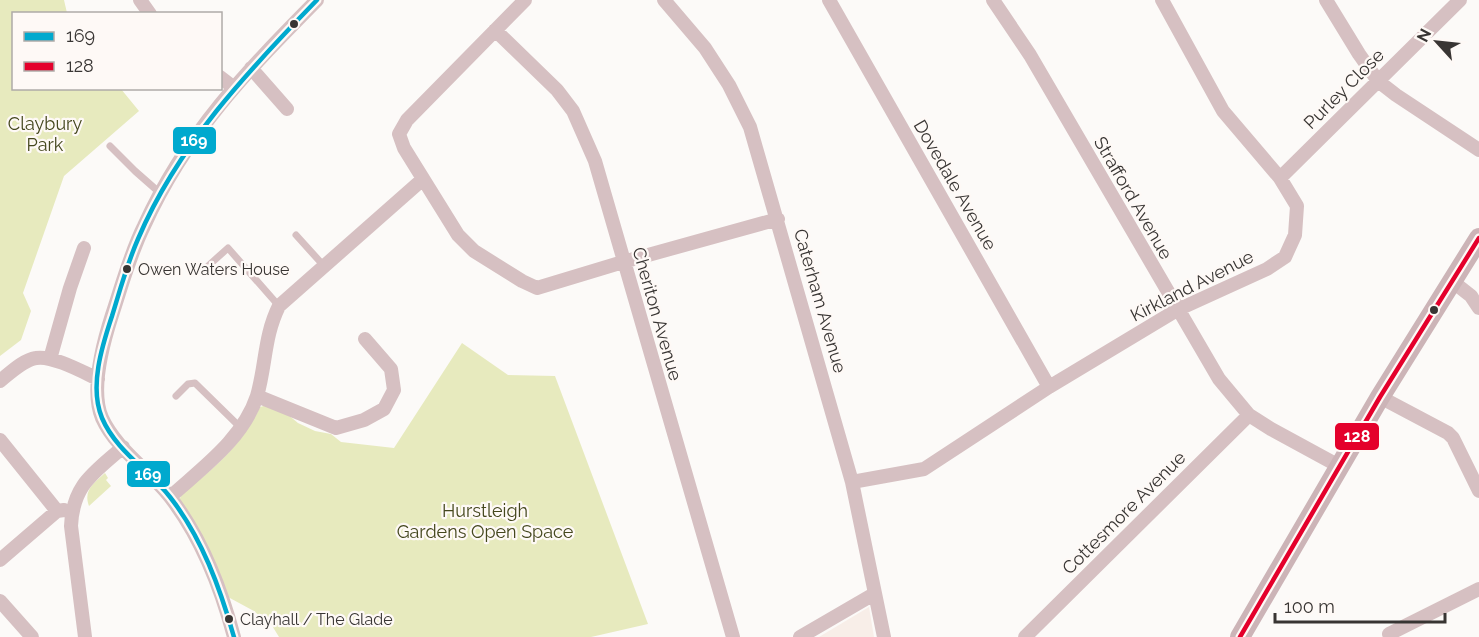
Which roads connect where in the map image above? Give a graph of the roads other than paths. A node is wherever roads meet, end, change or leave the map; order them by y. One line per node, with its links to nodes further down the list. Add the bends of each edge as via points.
1 (317, 0): 10 (street)
2 (525, 0): 9 (street)
3 (664, 0): 20 (street, Caterham Avenue, via 705,48 729,85 750,127)
4 (829, 0): 35 (street, Dovedale Avenue)
5 (993, 0): 30 (street, Strafford Avenue, via 1030,55)
6 (1162, 0): 17 (street, Kirkland Avenue, via 1223,111)
7 (1326, 0): 12 (street)
8 (1460, 0): 12 (street, Purley Close)
9 (495, 30): 18 (street, via 407,120 399,134); 24 (street, Cheriton Avenue, via 557,90 573,111 595,161)
10 (251, 68): 13 (street); 14 (street)
11 (222, 79): 13 (street)
12 (1378, 81): 16 (street); 17 (street, Purley Close)
13 (233, 87): 19 (street)
14 (287, 109)
15 (110, 146): 19 (lane)
16 (1479, 150)
17 (1280, 178): 30 (street, Kirkland Avenue, via 1296,206 1295,235 1285,257)
18 (423, 179): 24 (street, via 458,236 522,282 537,288); 26 (street)
19 (160, 193): 33 (street, via 131,255 107,331)
20 (778, 219): 24 (street); 44 (street, Caterham Avenue)
21 (296, 235): 26 (lane)
22 (1479, 238): 27 (street)
23 (84, 248): 32 (street)
24 (623, 262): 57 (street, Cheriton Avenue)
25 (208, 266): 28 (lane, via 228,248)
26 (324, 266): 28 (street)
27 (1452, 281): 29 (street); 38 (street)
28 (279, 306): 37 (street, via 270,323)
29 (1479, 308)
30 (1177, 310): 35 (street, Kirkland Avenue); 39 (street, Strafford Avenue, via 1219,379)
31 (365, 339): 37 (street, via 391,369 394,390 384,409 364,420 336,428)
32 (50, 359): 33 (street); 34 (street, via 28,360)
33 (98, 379): 42 (street, via 103,419)
34 (0, 381)
35 (1050, 387): 44 (street, Kirkland Avenue, via 924,469)
36 (176, 396): 40 (lane, via 188,384 195,383)
37 (257, 396): 40 (street)
38 (1380, 397): 43 (street); 45 (street, via 1448,433)
39 (1249, 415): 43 (street, Strafford Avenue); 60 (street, Cottesmore Avenue)
40 (241, 428): 46 (street)
41 (0, 440): 48 (street)
42 (123, 447): 46 (street); 47 (street, via 79,489)
43 (1339, 466): 61 (street)
44 (852, 482): 51 (street, Caterham Avenue)
45 (1479, 491)
46 (170, 497): 56 (street, via 195,536)
47 (72, 509): 48 (street); 55 (street)
48 (57, 511): 49 (street)
49 (0, 560)
50 (1479, 589): 53 (street)
51 (874, 594): 58 (street); 59 (street, Caterham Avenue)
52 (0, 601): 54 (street)
53 (1389, 634)
54 (32, 637)
55 (85, 637)
56 (234, 637)
57 (733, 637)
58 (800, 637)
59 (884, 637)
60 (1025, 637)
61 (1240, 637)

